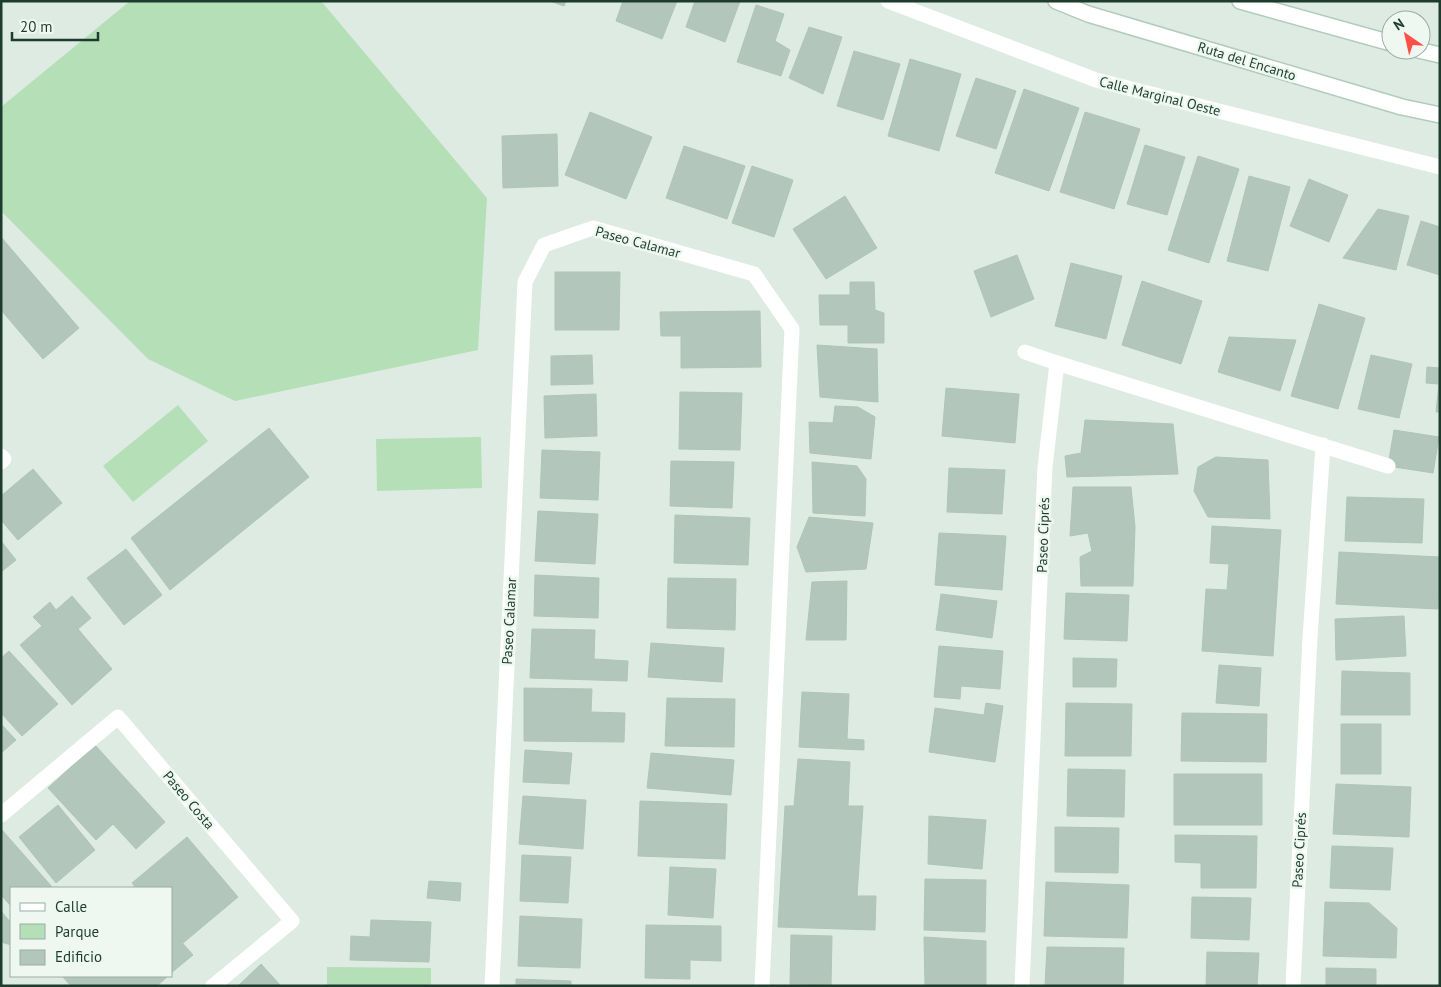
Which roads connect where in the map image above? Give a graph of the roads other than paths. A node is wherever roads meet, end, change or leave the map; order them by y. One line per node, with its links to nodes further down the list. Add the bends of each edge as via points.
1 (888, 1): 6 (street, Calle Marginal Oeste, via 1096,80)
2 (1056, 1): 5 (street, Ruta del Encanto, via 1088,14 1383,102)
3 (1240, 1): 4 (street)
4 (1381, 40)
5 (1440, 115)
6 (1440, 167)
7 (1025, 352): 8 (street)
8 (1057, 363): 9 (street); 17 (street, Paseo Ciprés, via 1045,467)
9 (1323, 445): 12 (street); 18 (street, Paseo Ciprés)
10 (1, 456): 11 (street, via 4,459)
11 (1, 462)
12 (1388, 466)
13 (1, 815): 14 (street, Paseo Costa, via 118,717 292,921)
14 (213, 986)
15 (492, 986): 16 (street, Paseo Calamar, via 525,282 544,245 593,228 754,274 792,329)
16 (762, 986)
17 (1022, 986)
18 (1293, 986)

